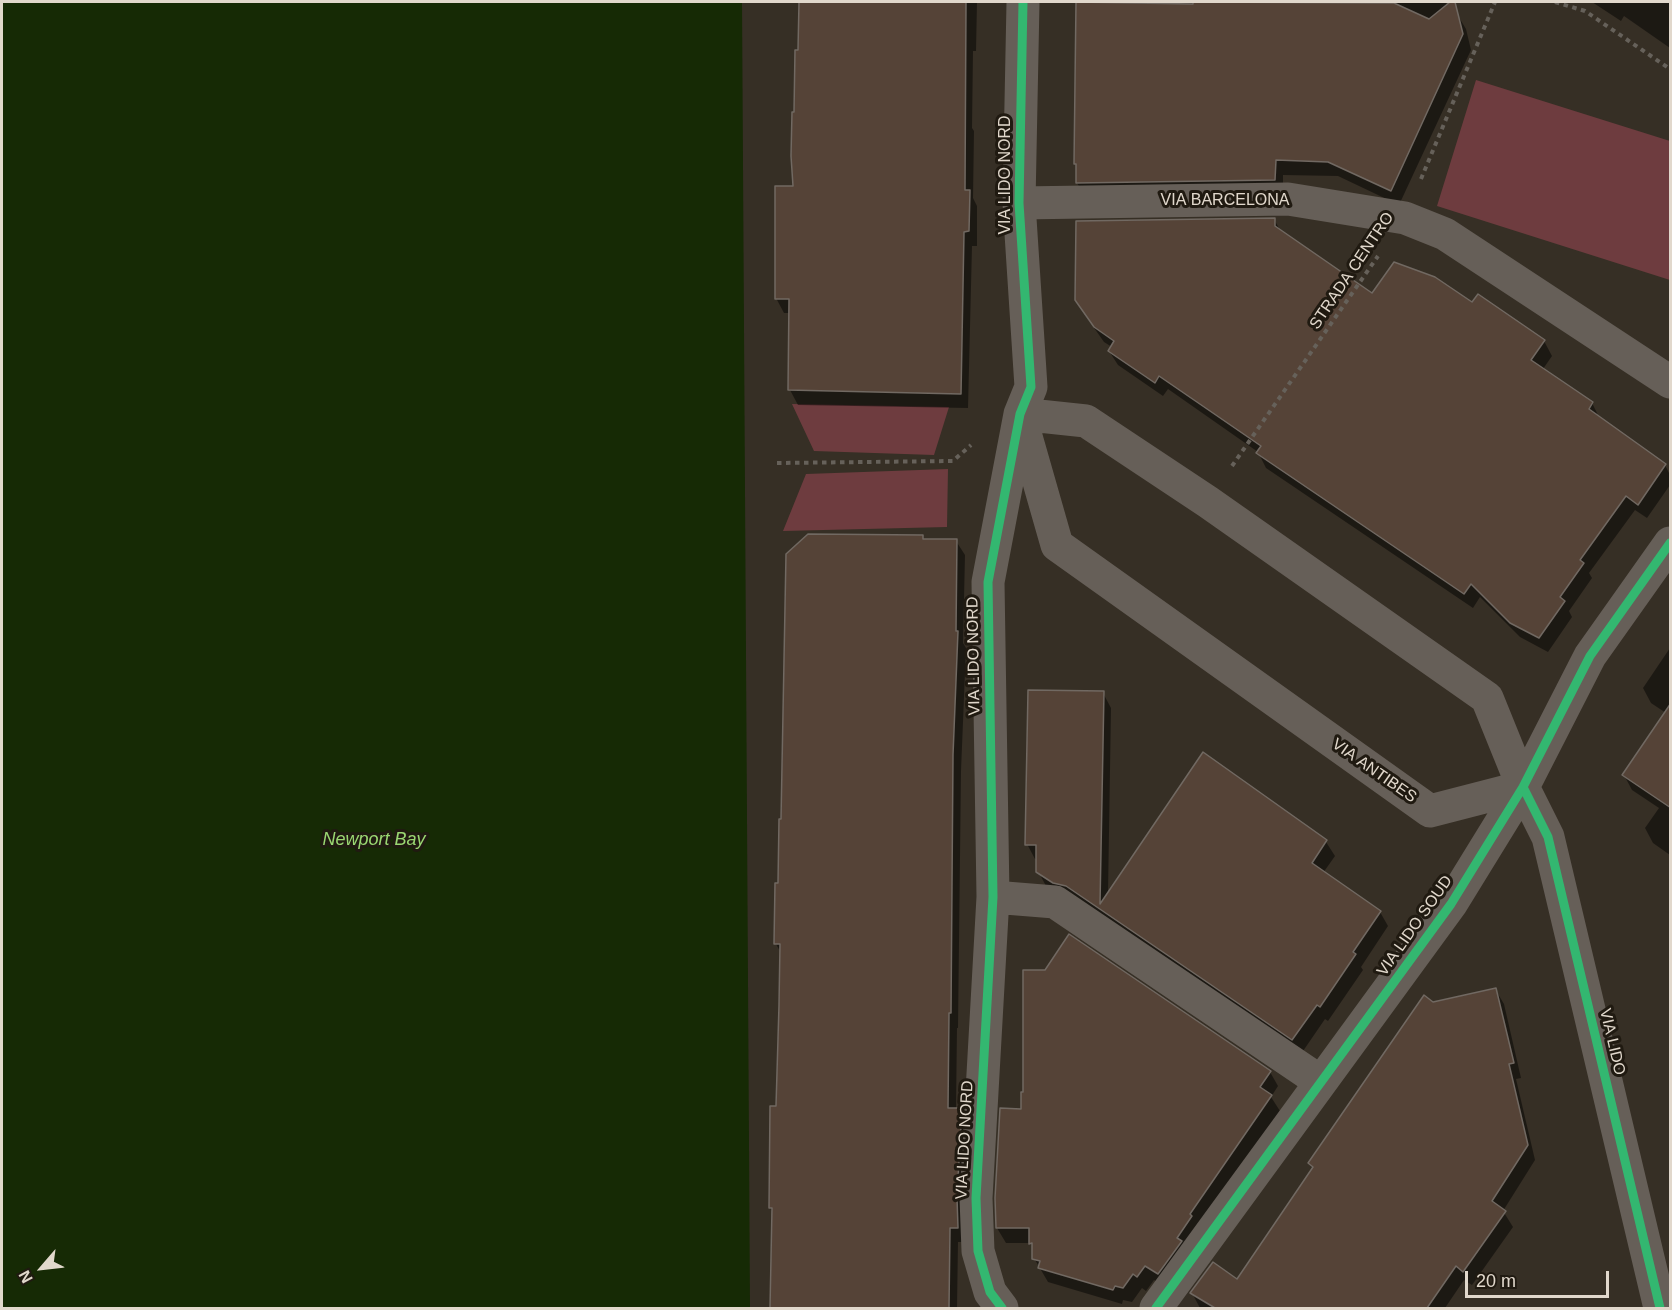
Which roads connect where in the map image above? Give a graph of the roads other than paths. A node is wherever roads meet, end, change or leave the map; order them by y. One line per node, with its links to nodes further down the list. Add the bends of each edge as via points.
1 (1023, 2): 2 (street, VIA LIDO NORD)
2 (1019, 203): 3 (street, VIA BARCELONA, via 1288,199 1404,218 1445,234); 4 (street, VIA LIDO NORD, via 1031,387)
3 (1671, 382)
4 (1020, 414): 6 (street, via 1086,421 1486,698); 6 (street, VIA ANTIBES, via 1057,545 1430,811); 7 (street, VIA LIDO NORD, via 987,582)
5 (1671, 543): 6 (street, VIA LIDO SOUD, via 1590,656)
6 (1523, 787): 8 (street, VIA LIDO SOUD, via 1451,904); 11 (street, VIA LIDO, via 1548,837)
7 (993, 897): 8 (street, via 1055,902); 9 (street, VIA LIDO NORD, via 976,1198 978,1251 990,1292)
8 (1321, 1082): 10 (street, VIA LIDO SOUD)
9 (1002, 1308)
10 (1156, 1308)
11 (1660, 1308)

